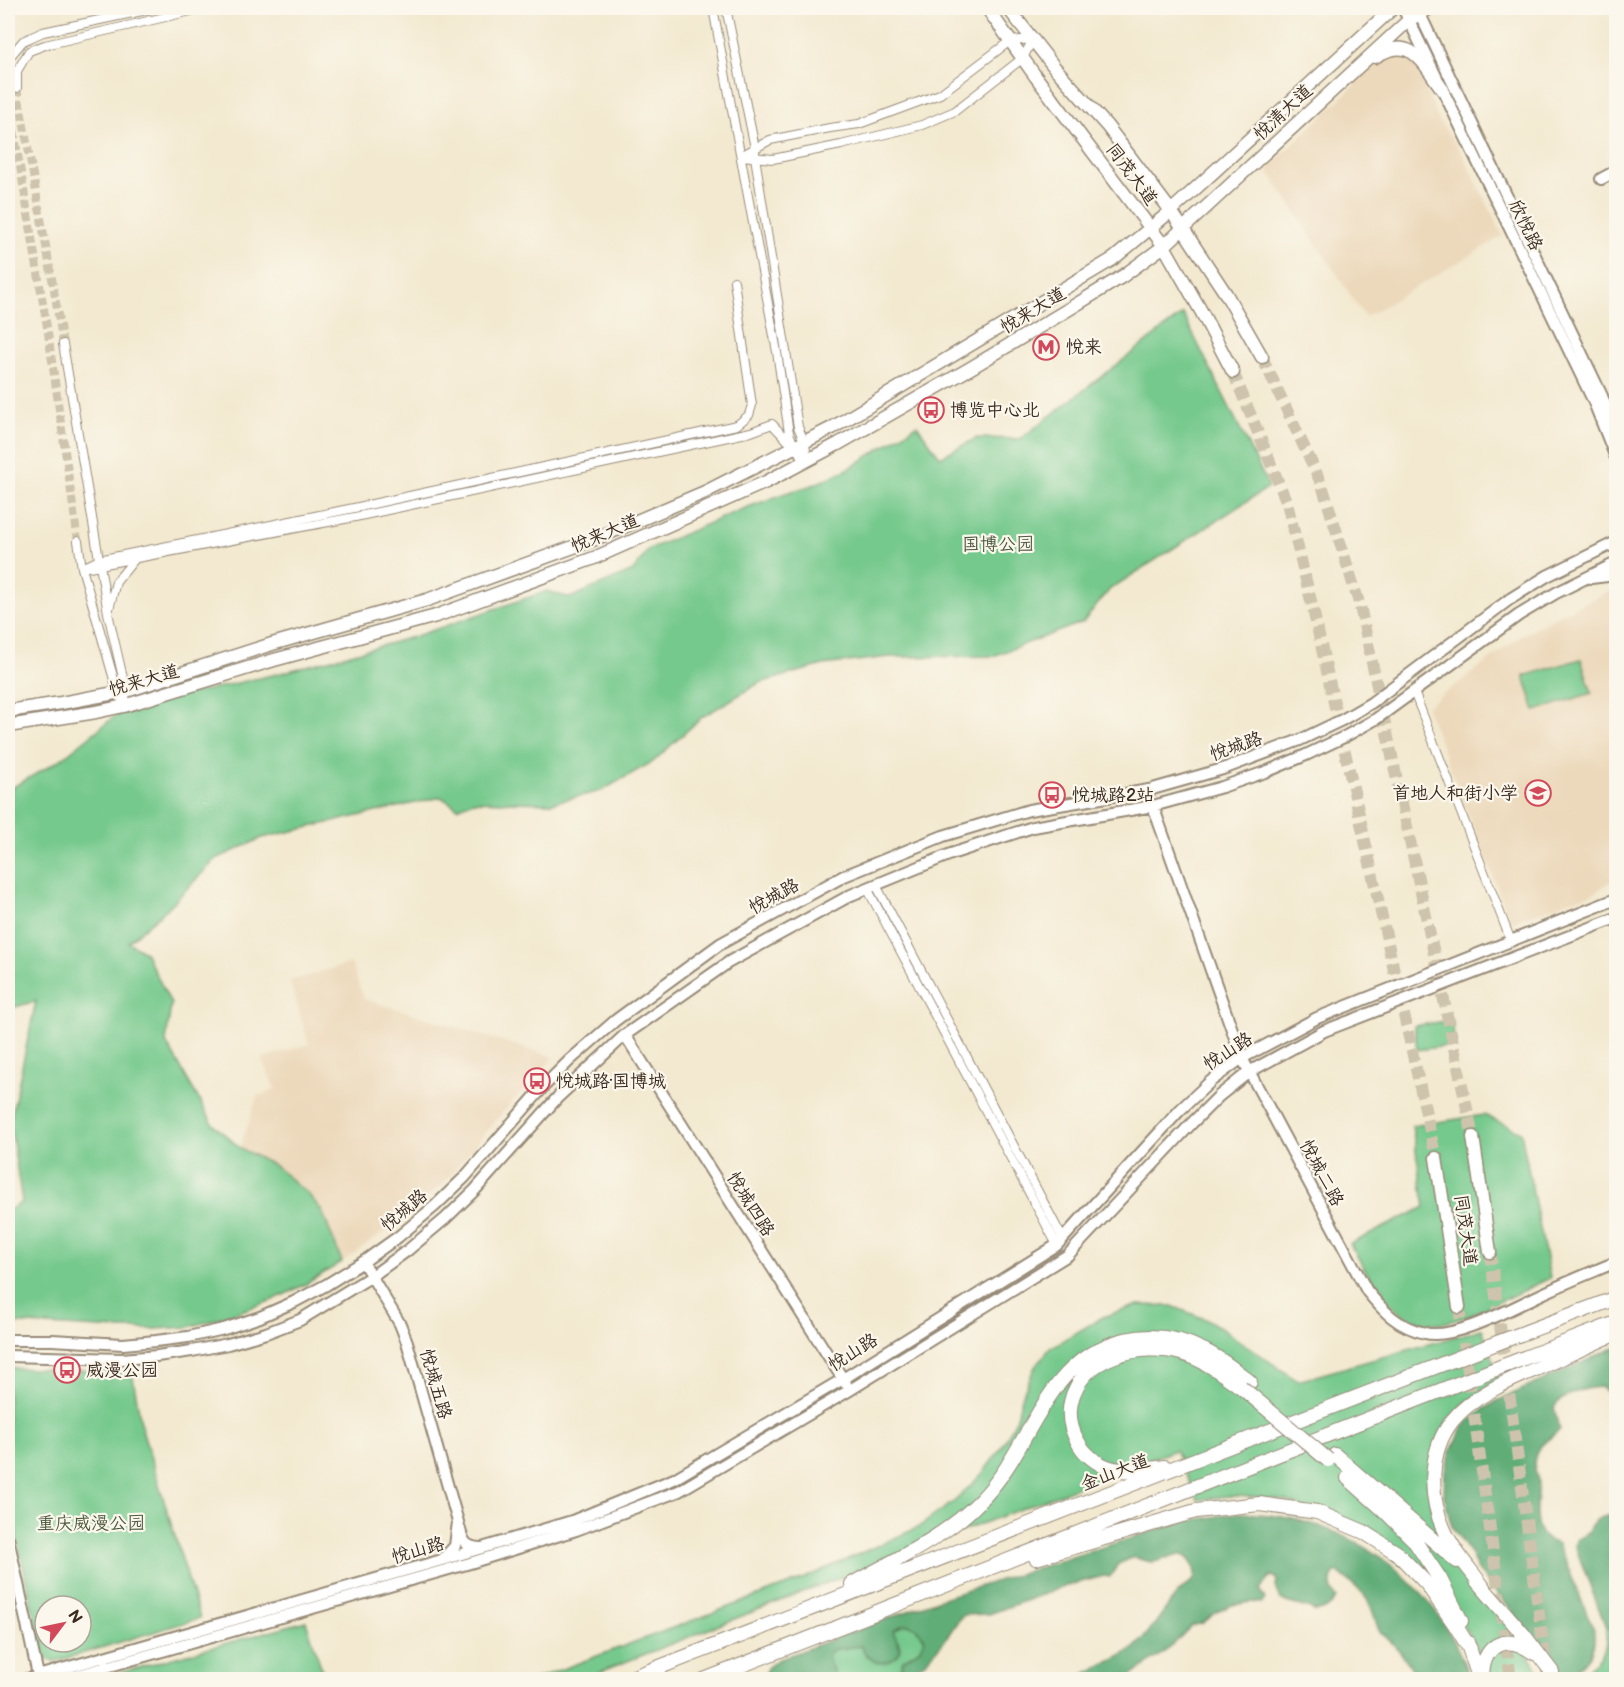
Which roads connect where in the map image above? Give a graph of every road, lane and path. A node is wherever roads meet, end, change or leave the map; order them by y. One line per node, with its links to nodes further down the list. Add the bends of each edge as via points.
1 (156, 8): 13 (street, via 43,32 23,42)
2 (204, 8): 15 (street, via 29,51 17,71)
3 (713, 8): 18 (street)
4 (726, 8): 17 (street)
5 (987, 8): 11 (main road, 同茂大道)
6 (1008, 8): 10 (main road, 同茂大道)
7 (1392, 8): 21 (main road, 悦清大道)
8 (1403, 8): 9 (main road, 欣悦路)
9 (1419, 12): 14 (main road, 悦清大道); 16 (main road, 欣悦路); 29 (main road, 欣悦路)
10 (1033, 39): 11 (street); 12 (street); 21 (main road, 同茂大道, via 1107,126)
11 (1010, 41): 12 (main road, 同茂大道); 17 (street, via 940,94 859,124 770,140)
12 (1023, 58): 17 (street, via 955,111 922,124 773,159); 22 (main road, 同茂大道)
13 (8, 63)
14 (1350, 75): 16 (main road, via 1379,55 1402,48 1414,54); 23 (main road, 悦清大道)
15 (17, 88)
16 (1443, 90): 31 (main road, 欣悦路, via 1593,400)
17 (755, 153): 18 (street); 30 (street)
18 (741, 156): 30 (street, via 789,433)
19 (1617, 171): 20 (main road)
20 (1601, 179)
21 (1171, 211): 22 (main road, 悦清大道); 23 (main road, 同茂大道)
22 (1151, 228): 24 (main road, 同茂大道); 30 (main road, 悦来大道, via 1113,259)
23 (1183, 228): 24 (main road, 悦清大道); 27 (main road, 同茂大道)
24 (1164, 246): 28 (main road, 同茂大道); 32 (main road, 悦来大道, via 1069,309)
25 (734, 282): 36 (street, via 752,405 749,415 737,425)
26 (63, 344): 36 (street)
27 (1262, 357)
28 (1233, 372)
29 (1617, 431)
30 (800, 445): 32 (street); 35 (street, via 772,424 751,432 355,517); 42 (main road, 悦来大道, via 705,492 590,541 428,600)
31 (1617, 459)
32 (807, 461): 44 (main road, 悦来大道, via 594,558 436,616)
33 (78, 541): 38 (street)
34 (1617, 542): 59 (main road, 悦城路, via 1510,599 1371,703 1300,740 1223,769 1149,790 1029,810 943,836 844,876 720,944 616,1020 570,1060 464,1178 398,1237)
35 (134, 560): 36 (street); 41 (street, via 116,582)
36 (99, 563): 38 (street); 41 (street)
37 (1617, 563): 40 (main road, 悦城路)
38 (82, 568): 42 (street)
39 (1617, 575): 40 (main road)
40 (1584, 578): 43 (main road, 悦城路, via 1519,615)
41 (108, 613): 42 (street)
42 (121, 692): 44 (street); 45 (main road, 悦来大道)
43 (1414, 693): 47 (main road, 悦城路, via 1356,730 1306,755 1222,787); 51 (street)
44 (124, 705): 46 (main road, 悦来大道)
45 (8, 711)
46 (8, 726)
47 (1153, 806): 48 (main road, 悦城路, via 1033,827); 53 (main road, 悦城二路)
48 (872, 886): 52 (main road, 悦城路, via 729,962); 57 (street)
49 (1617, 900): 51 (main road, 悦山路)
50 (1617, 918): 54 (main road, 悦山路, via 1324,1031)
51 (1511, 941): 53 (main road, 悦山路, via 1317,1018)
52 (625, 1035): 61 (main road, 悦城路, via 558,1097 445,1219); 68 (main road, 悦城四路)
53 (1242, 1058): 54 (main road, 悦城二路); 57 (main road, 悦山路, via 1180,1110)
54 (1249, 1072): 60 (main road, 悦城二路, via 1367,1291 1386,1315 1408,1328 1446,1334 1469,1327); 70 (main road, 悦山路, via 1192,1123 1068,1255)
55 (1473, 1137): 58 (main road, 同茂大道)
56 (1436, 1158): 63 (main road, 同茂大道)
57 (1060, 1242): 68 (main road, 悦山路)
58 (1490, 1252)
59 (363, 1262): 61 (main road, 悦城五路); 66 (main road, 悦城路, via 260,1317 188,1337 123,1344)
60 (1617, 1262)
61 (372, 1276): 67 (main road, 悦城路, via 300,1320 210,1348 122,1359); 73 (main road, 悦城五路, via 407,1342)
62 (1617, 1298): 72 (highway, 金山大道)
63 (1459, 1307)
64 (1617, 1323): 77 (highway)
65 (1617, 1333): 78 (highway, via 1480,1397 1452,1421 1440,1442 1433,1482 1438,1516 1455,1549)
66 (8, 1340)
67 (8, 1356)
68 (843, 1379): 70 (main road, 悦城四路); 75 (main road, 悦山路, via 674,1479 572,1521)
69 (1245, 1384): 71 (highway); 72 (highway, via 1201,1360 1162,1349 1112,1356 1079,1383 1071,1404 1071,1426 1090,1457 1111,1468 1128,1470); 79 (highway, via 1225,1363 1206,1351 1164,1337 1126,1339 1093,1352 1058,1383 1005,1472 970,1511 924,1544)
70 (850, 1390): 84 (main road, 悦山路, via 679,1491 576,1530)
71 (1332, 1458): 78 (highway, via 1444,1548); 80 (highway, via 1414,1540 1461,1619)
72 (1179, 1466): 79 (highway, 金山大道)
73 (458, 1522): 75 (main road, via 466,1544); 76 (main road, via 456,1546)
74 (8, 1538): 81 (main road)
75 (484, 1548): 76 (main road, 悦山路)
76 (442, 1560): 81 (main road, 悦山路)
77 (957, 1581): 80 (highway, via 1196,1511 1259,1504 1317,1512 1364,1532 1397,1553 1427,1584); 86 (highway)
78 (1483, 1587): 82 (highway)
79 (812, 1607): 85 (highway, 金山大道)
80 (1470, 1649): 87 (highway)
81 (38, 1675): 83 (main road, 悦山路)
82 (1555, 1676): 87 (highway, via 1533,1652 1518,1644 1502,1643 1486,1656)
83 (24, 1680)
84 (61, 1680)
85 (626, 1680)
86 (704, 1680)
87 (1481, 1680)

